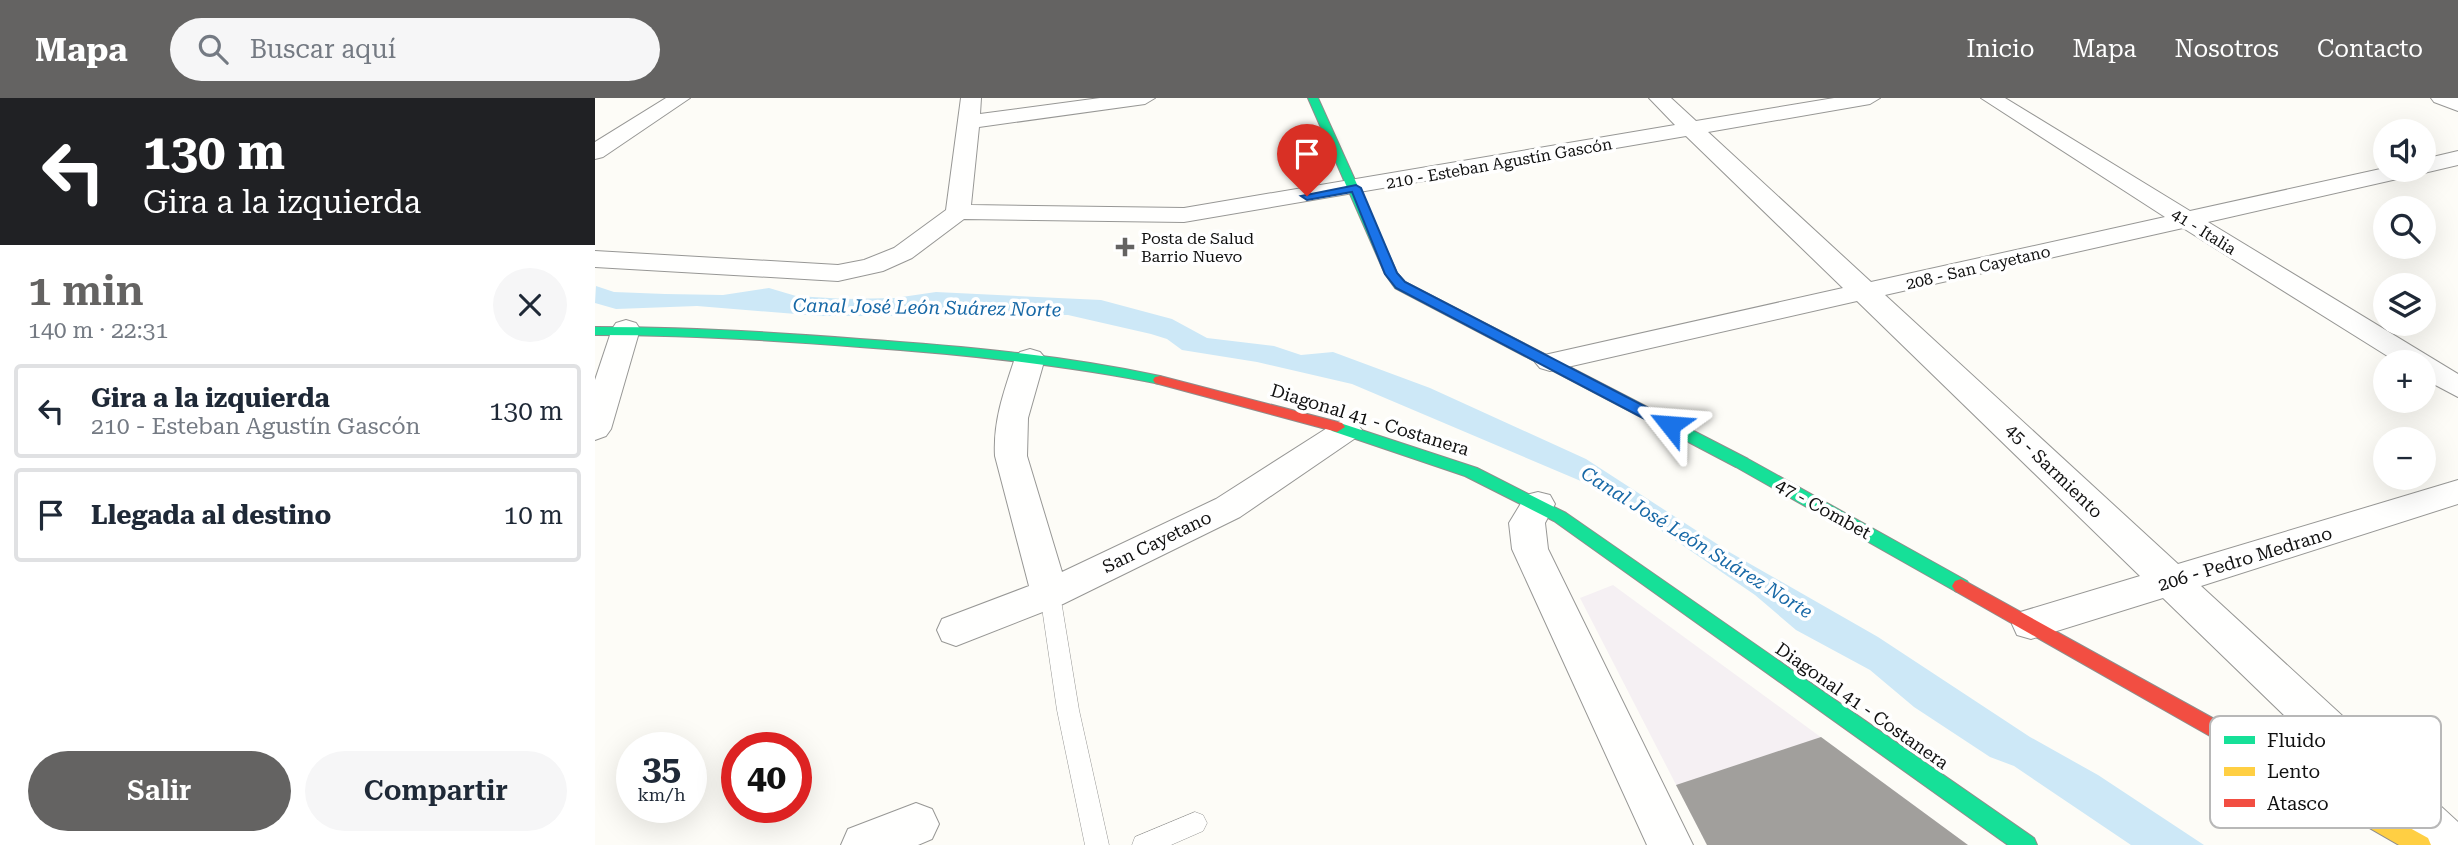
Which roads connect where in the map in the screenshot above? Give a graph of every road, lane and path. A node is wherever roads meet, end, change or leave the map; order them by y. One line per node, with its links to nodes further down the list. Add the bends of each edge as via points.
1 (680, 98): 12 (street)
2 (971, 98): 10 (street)
3 (1145, 98): 10 (street)
4 (1313, 98): 16 (street, 47 - Combet)
5 (1659, 98): 11 (street, 45 - Sarmiento)
6 (1870, 98): 11 (street, 210 - Esteban Agustín Gascón)
7 (1991, 98): 18 (street, 41 - Italia)
8 (2441, 98): 9 (street)
9 (2458, 105)
10 (970, 122): 17 (street)
11 (1692, 128): 16 (street, 210 - Esteban Agustín Gascón); 20 (street, 45 - Sarmiento)
12 (595, 152)
13 (2458, 158): 14 (street)
14 (2436, 163)
15 (2373, 178): 18 (street, 208 - San Cayetano)
16 (1356, 188): 17 (street, 210 - Esteban Agustín Gascón, via 1172,217); 25 (street, 47 - Combet, via 1391,274 1400,285)
17 (958, 212): 19 (street, via 934,235 902,255 870,268 838,273)
18 (2186, 220): 20 (street, 208 - San Cayetano); 23 (street, 41 - Italia)
19 (595, 259)
20 (1866, 292): 25 (street, 208 - San Cayetano); 32 (street, 45 - Sarmiento)
21 (626, 329): 22 (street, Diagonal 41 - Costanera); 24 (street, Diagonal 41 - Costanera, via 694,330); 28 (street)
22 (595, 331)
23 (2397, 350)
24 (1030, 358): 29 (street, Diagonal 41 - Costanera, via 1102,367 1189,386); 33 (street, via 1008,434)
25 (1550, 362): 34 (street, 47 - Combet)
26 (2436, 373): 27 (street)
27 (2458, 387)
28 (595, 429)
29 (1346, 430): 31 (street, Diagonal 41 - Costanera, via 1471,472); 33 (street, San Cayetano, via 1228,508)
30 (2458, 492): 32 (street, 206 - Pedro Medrano)
31 (1538, 504): 45 (street, via 1527,523 1530,549); 46 (street, Diagonal 41 - Costanera)
32 (2171, 582): 34 (street, 206 - Pedro Medrano); 36 (street, 45 - Sarmiento)
33 (1050, 594): 35 (street, San Cayetano); 43 (lane, via 1068,710)
34 (2031, 624): 37 (street, 47 - Combet)
35 (957, 630)
36 (2313, 716)
37 (2210, 726)
38 (1195, 822): 44 (lane)
39 (916, 824): 42 (street)
40 (2390, 828): 47 (street, 47 - Combet)
41 (2431, 828): 48 (street, 45 - Sarmiento)
42 (865, 845)
43 (1097, 845)
44 (1143, 845)
45 (1670, 845)
46 (2026, 845)
47 (2420, 845)
48 (2449, 845)

